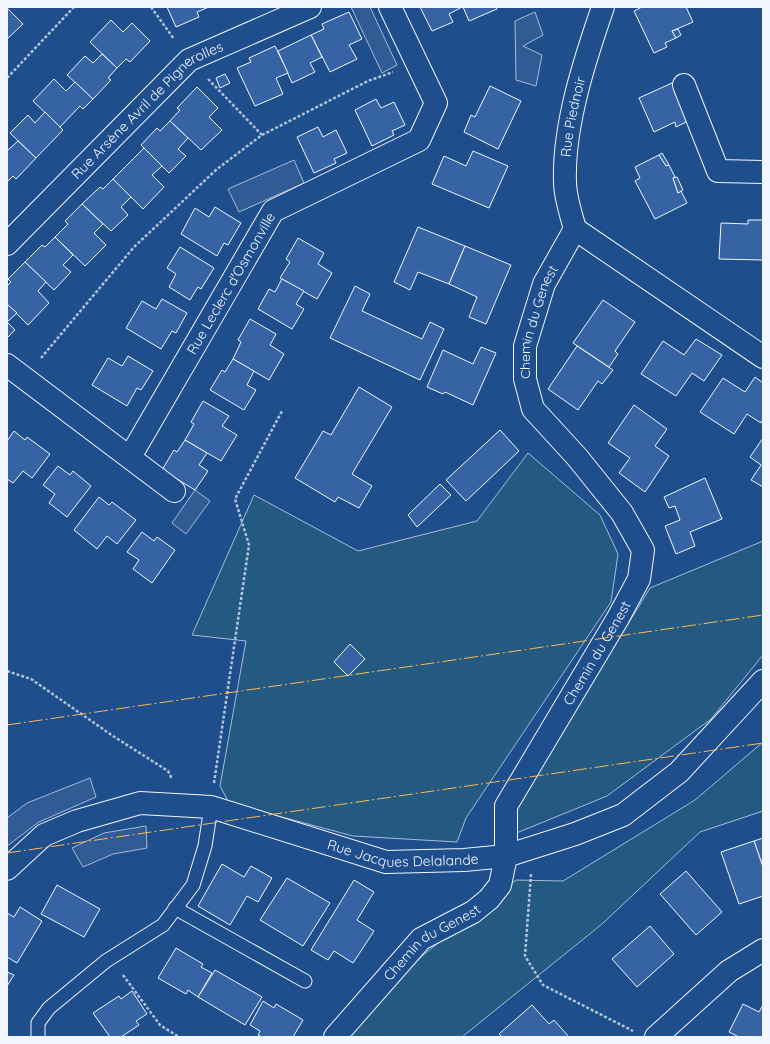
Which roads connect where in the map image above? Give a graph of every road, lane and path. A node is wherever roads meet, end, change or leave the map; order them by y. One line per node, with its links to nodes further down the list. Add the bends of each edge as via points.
1 (74, 7): 6 (path)
2 (310, 7): 10 (street, Rue Arsène Avril de Pignerolles, via 189,60)
3 (390, 7): 5 (street, Rue Leclerc d'Osmonville)
4 (603, 7): 9 (street, Rue Piednoir, via 584,63 565,150 565,183)
5 (417, 64): 13 (path, via 368,81 262,134 217,169 134,247); 15 (street, Rue Leclerc d'Osmonville, via 436,103 420,140 273,211)
6 (7, 78)
7 (684, 85): 8 (street, via 718,171)
8 (763, 172)
9 (575, 229): 11 (street); 22 (street, Chemin du Genest, via 544,284 524,346 525,379 533,409 577,457 622,513 643,550 638,579 618,618 506,806)
10 (7, 244)
11 (763, 357)
12 (7, 365): 13 (street)
13 (24, 378): 15 (street)
14 (282, 411): 20 (path, via 235,499 249,545)
15 (130, 457): 16 (street)
16 (174, 492)
17 (7, 671): 19 (path, via 31,679 168,771 176,789)
18 (763, 681): 21 (street, Rue Jacques Delalande, via 679,772 623,815)
19 (176, 805): 20 (street, Rue Jacques Delalande); 23 (street, Rue Jacques Delalande, via 140,803 77,821 44,835)
20 (211, 807): 22 (street, Rue Jacques Delalande, via 386,862); 24 (lane, via 205,846 193,885)
21 (533, 848): 22 (street, Rue Jacques Delalande); 28 (path, via 525,956 543,984)
22 (506, 856): 31 (street, Chemin du Genest, via 500,885 489,900 473,912 421,939)
23 (7, 869)
24 (175, 908): 26 (lane, via 163,924); 27 (lane)
25 (763, 950): 28 (street, via 729,971)
26 (111, 958): 29 (lane, via 49,1008 38,1023); 30 (path, via 160,1025)
27 (306, 981)
28 (647, 1035)
29 (38, 1037)
30 (180, 1037)
31 (335, 1037)

